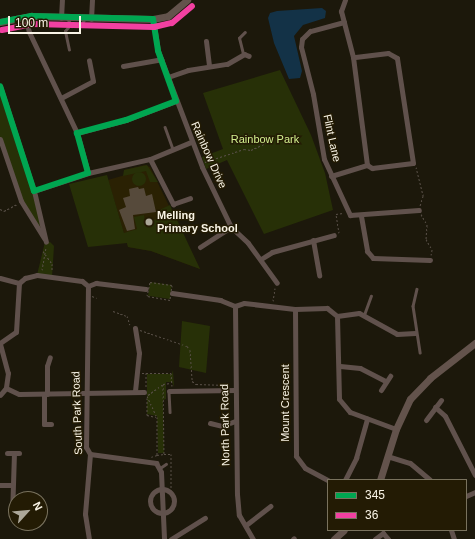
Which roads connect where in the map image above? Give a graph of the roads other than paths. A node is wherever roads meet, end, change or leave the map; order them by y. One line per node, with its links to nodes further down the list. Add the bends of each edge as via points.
1 (62, 0): 8 (street)
2 (92, 0): 6 (street)
3 (187, 0): 7 (main road, via 168,16)
4 (345, 0): 10 (street, via 341,5)
5 (25, 16): 8 (main road); 9 (main road); 22 (street, via 29,32)
6 (88, 20): 7 (main road); 8 (main road)
7 (153, 20): 16 (street, Rainbow Drive)
8 (66, 21): 13 (lane)
9 (0, 22)
10 (344, 22): 15 (street); 32 (street, Flint Lane, via 310,31 302,39 301,47 313,94 324,159)
11 (245, 32): 14 (lane, via 239,38)
12 (206, 41): 19 (street)
13 (69, 50)
14 (246, 55): 19 (street, via 227,64)
15 (353, 57): 30 (street); 30 (street, via 388,53 398,58 413,163 372,168)
16 (161, 59): 18 (street); 20 (street, Rainbow Drive)
17 (89, 60): 22 (street, via 93,81)
18 (123, 66)
19 (209, 66): 20 (street)
20 (168, 77): 23 (street, Rainbow Drive)
21 (0, 86): 33 (street)
22 (61, 98): 25 (street)
23 (176, 101): 25 (street, via 126,120); 27 (street, Rainbow Drive)
24 (165, 127): 28 (lane)
25 (77, 133): 31 (street)
26 (0, 139): 38 (street, via 21,201)
27 (191, 142): 28 (street); 39 (street, Rainbow Drive)
28 (173, 149): 29 (street)
29 (150, 159): 31 (street); 34 (street, via 173,204)
30 (368, 165): 32 (street)
31 (88, 173): 33 (street)
32 (331, 176): 36 (street, Flint Lane, via 348,212)
33 (34, 191): 37 (street)
34 (190, 198)
35 (419, 210): 36 (street)
36 (361, 216): 44 (street, via 367,252 373,258)
37 (42, 223): 38 (street); 38 (street, via 46,241)
38 (35, 226)
39 (231, 227): 42 (street); 43 (street, Rainbow Drive)
40 (334, 235): 41 (street)
41 (313, 240): 43 (street, via 272,252); 45 (street)
42 (200, 247)
43 (261, 259): 48 (street, Rainbow Drive)
44 (430, 260)
45 (319, 275)
46 (0, 278): 47 (street)
47 (19, 283): 49 (street, via 25,278 42,276 82,281); 60 (street, via 16,332)
48 (277, 283)
49 (88, 286): 50 (street, via 96,283); 72 (street, South Park Road)
50 (146, 289)
51 (417, 289): 59 (lane, via 413,299 417,316)
52 (172, 293): 54 (street, via 220,300)
53 (371, 296): 56 (lane)
54 (235, 306): 55 (street, via 244,303); 68 (street, North Park Road)
55 (295, 309): 57 (street, via 327,308); 91 (street, Mount Crescent, via 296,456 305,468)
56 (364, 315): 57 (street, via 352,312); 59 (street, via 397,334)
57 (337, 316): 64 (street)
58 (135, 328): 71 (street, via 138,353)
59 (415, 333): 62 (lane)
60 (0, 344): 67 (street, via 7,362)
61 (475, 344): 84 (main road, via 445,366 410,399)
62 (420, 352)
63 (50, 357): 73 (street, via 47,366)
64 (340, 366): 66 (street, via 360,368); 79 (street, via 339,399 350,412)
65 (390, 376): 66 (street)
66 (386, 381): 69 (street)
67 (6, 388): 73 (street, via 19,394); 75 (street)
68 (235, 390): 70 (street); 81 (street, North Park Road)
69 (381, 390)
70 (169, 391): 78 (lane)
71 (135, 392): 72 (street); 74 (street)
72 (86, 393): 73 (street); 86 (street, South Park Road, via 86,447)
73 (46, 394): 83 (street, via 44,424)
74 (145, 394)
75 (0, 395)
76 (440, 400): 77 (street)
77 (435, 407): 80 (street); 90 (street, via 445,416)
78 (170, 412)
79 (367, 419): 84 (street); 92 (street, via 356,458)
80 (426, 420)
81 (235, 421): 82 (street, via 222,426); 102 (street, North Park Road, via 238,508)
82 (210, 423)
83 (51, 424)
84 (396, 429): 87 (main road)
85 (7, 453): 96 (street, via 17,453)
86 (90, 454): 89 (street, via 151,460); 105 (street, South Park Road, via 86,514)
87 (387, 456): 93 (main road); 94 (street, via 410,463)
88 (166, 464): 89 (lane)
89 (160, 468): 97 (street)
90 (475, 475)
91 (327, 479)
92 (346, 479)
93 (380, 479)
94 (429, 479)
95 (0, 484): 96 (street)
96 (12, 485): 98 (street)
97 (162, 488): 100 (street); 100 (street, via 152,494 150,502 154,510); 100 (street, via 171,492 173,507)
98 (12, 491)
99 (270, 506): 102 (street)
100 (162, 513): 106 (street)
101 (205, 518): 107 (street)
102 (246, 525): 108 (street, North Park Road)
103 (343, 531): 109 (main road)
104 (384, 531): 110 (street); 111 (street)
105 (89, 539)
106 (164, 539)
107 (171, 539)
108 (253, 539)
109 (334, 539)
110 (375, 539)
111 (388, 539)

